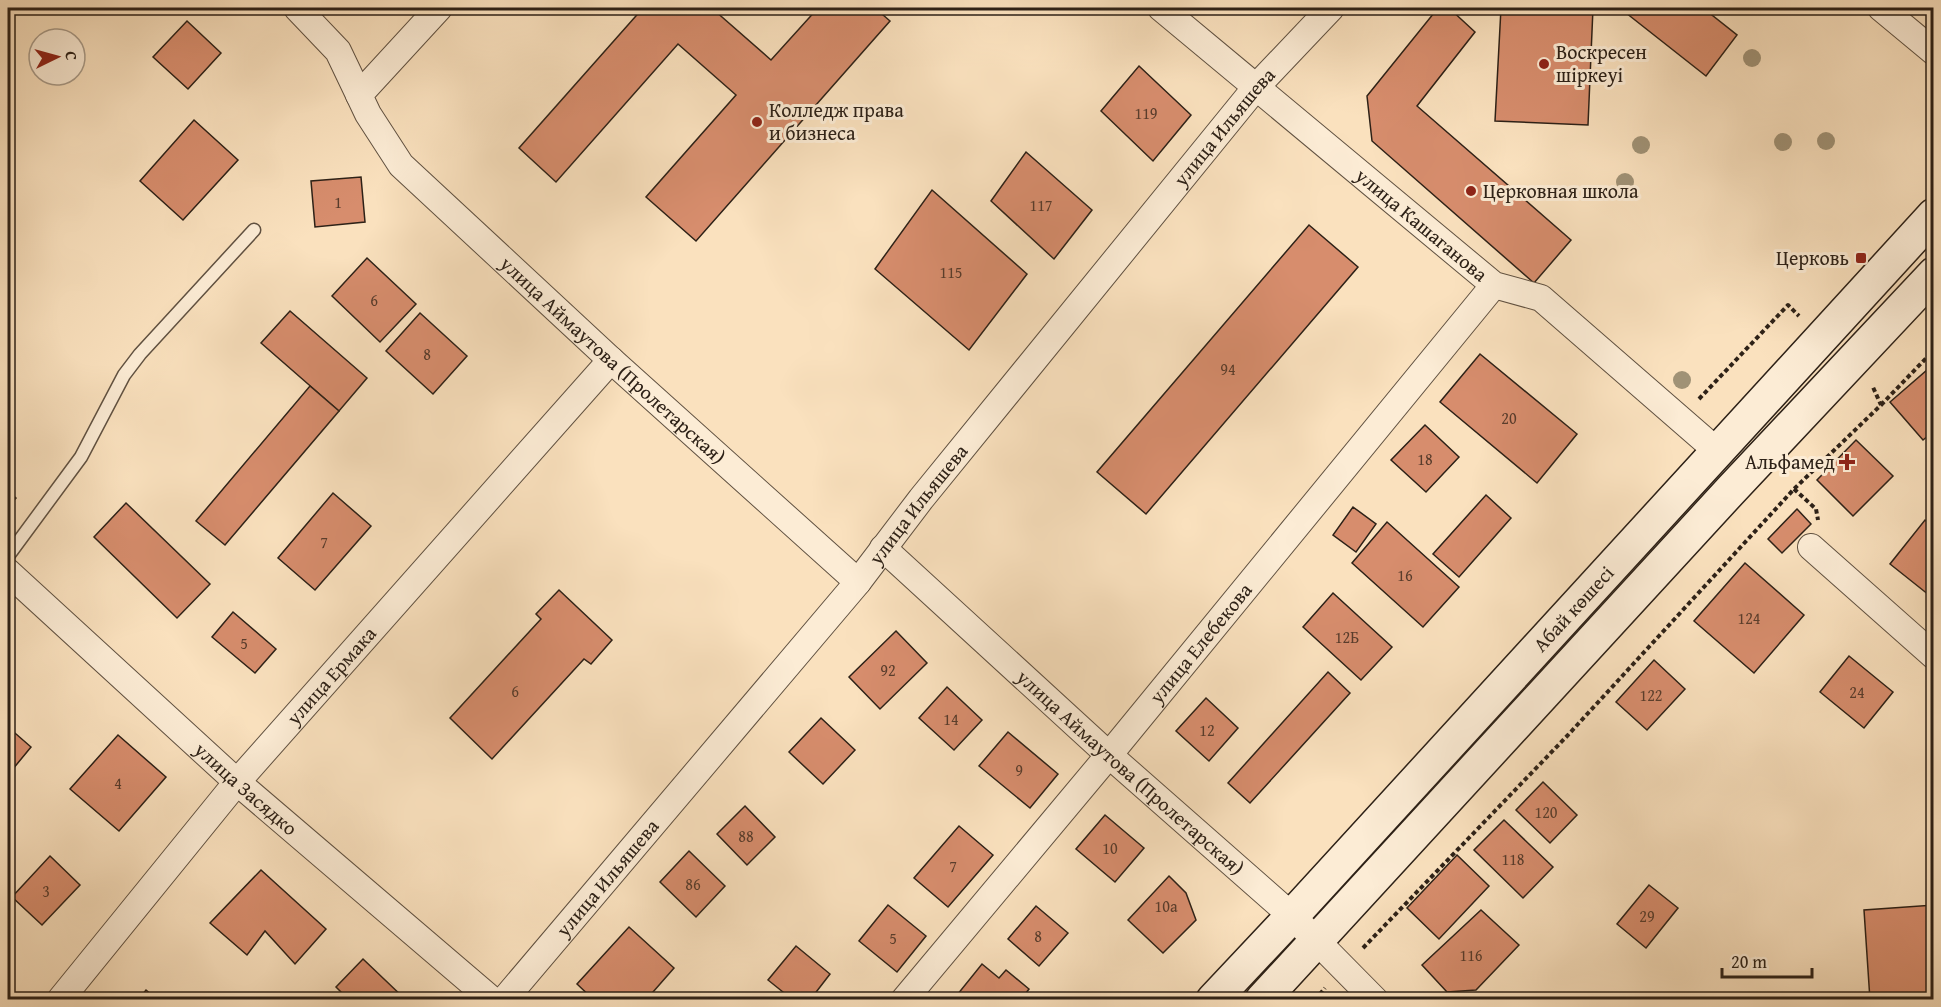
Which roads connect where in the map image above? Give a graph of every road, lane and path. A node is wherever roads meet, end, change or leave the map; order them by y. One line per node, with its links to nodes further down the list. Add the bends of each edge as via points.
1 (297, 8): 8 (street, улица Аймаутова (Пролетарская), via 338,51)
2 (439, 8): 8 (street)
3 (1161, 8): 7 (street, улица Кашаганова)
4 (1332, 8): 7 (street, улица Ильяшева)
5 (1881, 8): 6 (street)
6 (1934, 52)
7 (1257, 86): 12 (street, улица Кашаганова); 21 (street, улица Ильяшева)
8 (359, 95): 15 (street, улица Аймаутова (Пролетарская), via 401,165)
9 (1934, 215): 13 (main road, Абай көшесі)
10 (254, 230): 23 (lane, via 124,375 81,457)
11 (1934, 274): 16 (main road, Абай көшесі)
12 (1494, 285): 18 (street, улица Кашаганова, via 1541,298); 27 (street, улица Елебекова)
13 (1821, 338): 18 (path, via 1788,305); 19 (main road, Абай көшесі)
14 (1934, 350): 17 (path)
15 (611, 360): 25 (street, улица Аймаутова (Пролетарская)); 28 (street, улица Ермака)
16 (1849, 364): 17 (path, via 1872,385); 30 (main road, Абай көшесі)
17 (1881, 405): 20 (path)
18 (1680, 420): 19 (street, улица Кашаганова)
19 (1717, 451): 29 (main road, Абай көшесі)
20 (1794, 489): 22 (path, via 1816,509 1818,526); 31 (path, via 1568,735)
21 (883, 548): 25 (street, улица Ильяшева); 27 (street, улица Аймаутова (Пролетарская))
22 (1810, 548): 26 (street)
23 (8, 556)
24 (8, 572): 28 (street, улица Засядко)
25 (858, 582): 34 (street, улица Ильяшева)
26 (1934, 656)
27 (1109, 756): 29 (street, улица Аймаутова (Пролетарская)); 35 (street, улица Елебекова)
28 (237, 782): 32 (street, улица Ермака); 33 (street, улица Засядко)
29 (1292, 916): 30 (street, улица Аймаутова (Пролетарская)); 36 (main road, Абай көшесі)
30 (1316, 941): 31 (street, улица Аймаутова (Пролетарская)); 37 (main road, Абай көшесі)
31 (1343, 968): 38 (path); 39 (street, улица Аймаутова (Пролетарская))
32 (60, 999)
33 (492, 999)
34 (504, 999)
35 (904, 999)
36 (1213, 999)
37 (1262, 999)
38 (1315, 999)
39 (1375, 999)

